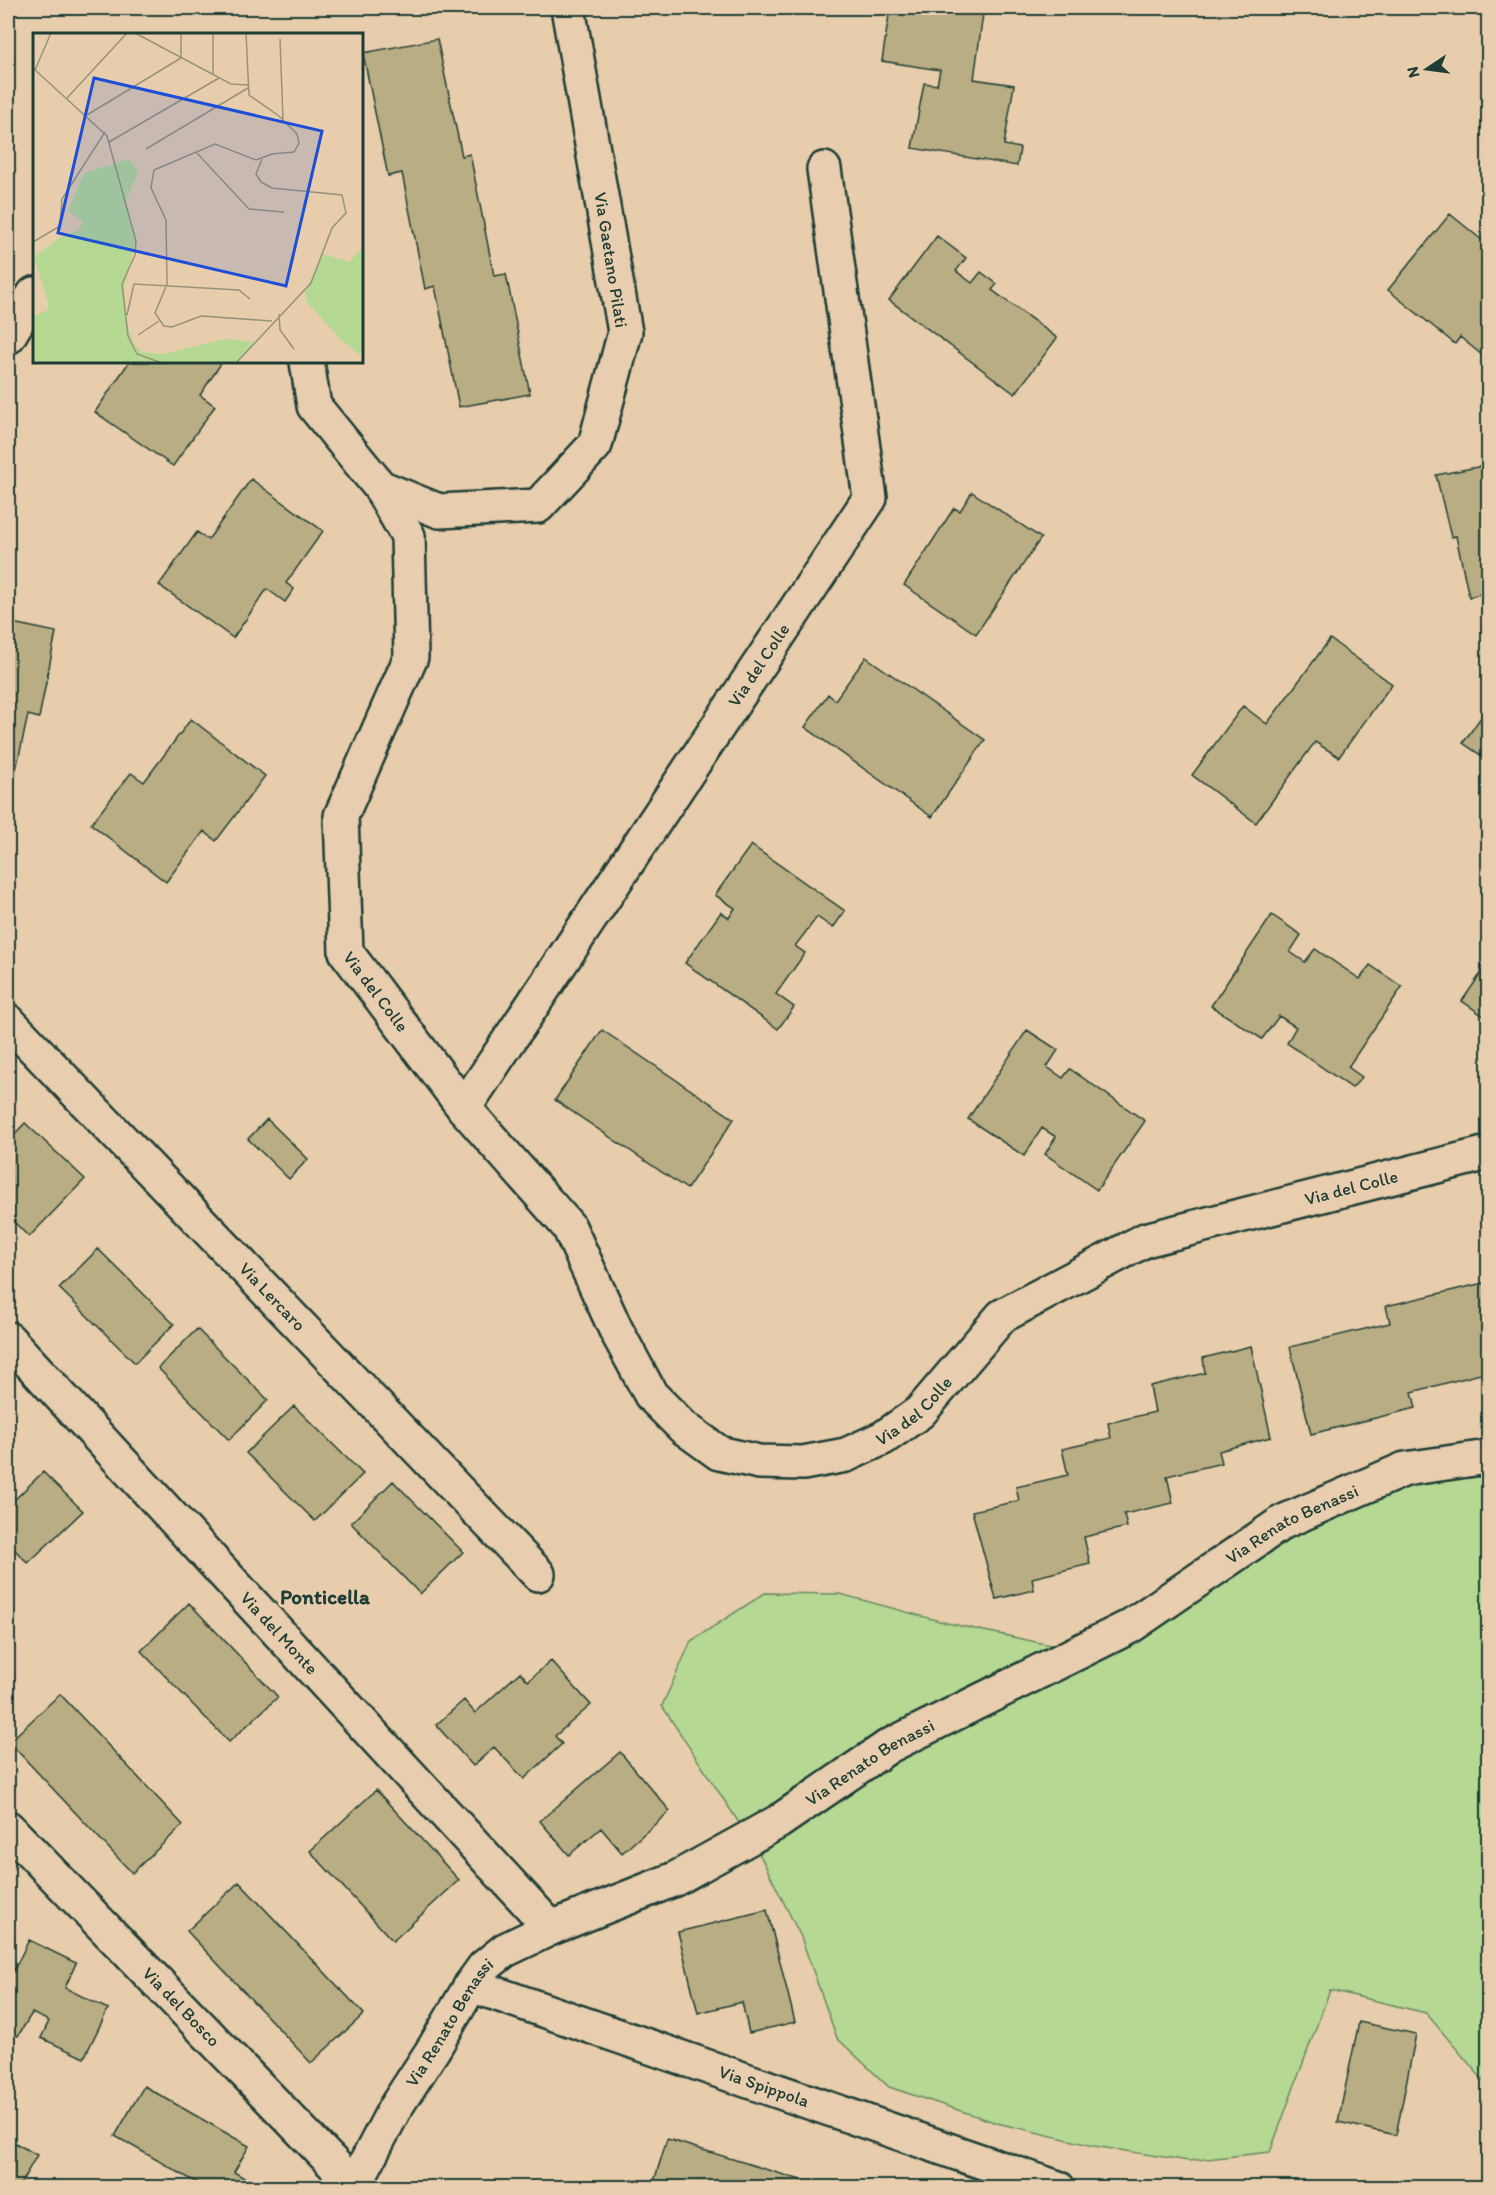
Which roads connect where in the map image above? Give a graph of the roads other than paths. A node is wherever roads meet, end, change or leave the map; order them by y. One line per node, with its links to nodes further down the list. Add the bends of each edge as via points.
1 (568, 8): 6 (street, Via Gaetano Pilati, via 625,332 595,445 538,506 439,511)
2 (824, 169): 8 (street, Via del Colle, via 870,498)
3 (33, 296): 4 (street)
4 (8, 337)
5 (307, 363): 6 (street, Via del Colle, via 314,406)
6 (380, 487): 8 (street, Via del Colle, via 408,536 411,657 341,816 346,952)
7 (8, 1021): 12 (street, Via Lercaro)
8 (464, 1108): 9 (street, Via del Colle, via 569,1227 651,1395 683,1427 718,1453 759,1462 803,1462 846,1455 884,1438 920,1412 1002,1316 1144,1240)
9 (1488, 1153)
10 (8, 1339): 14 (street, Via del Monte)
11 (1488, 1457): 14 (street, Via Renato Benassi, via 1405,1469 1283,1522 1129,1627 889,1746 778,1822 675,1879)
12 (538, 1574)
13 (8, 1828): 16 (street, Via del Bosco)
14 (551, 1928): 15 (street, Via Renato Benassi, via 505,1950 484,1967)
15 (471, 1985): 16 (street, Via Renato Benassi, via 395,2108); 17 (street, Via Spippola)
16 (354, 2186)
17 (1058, 2187)

